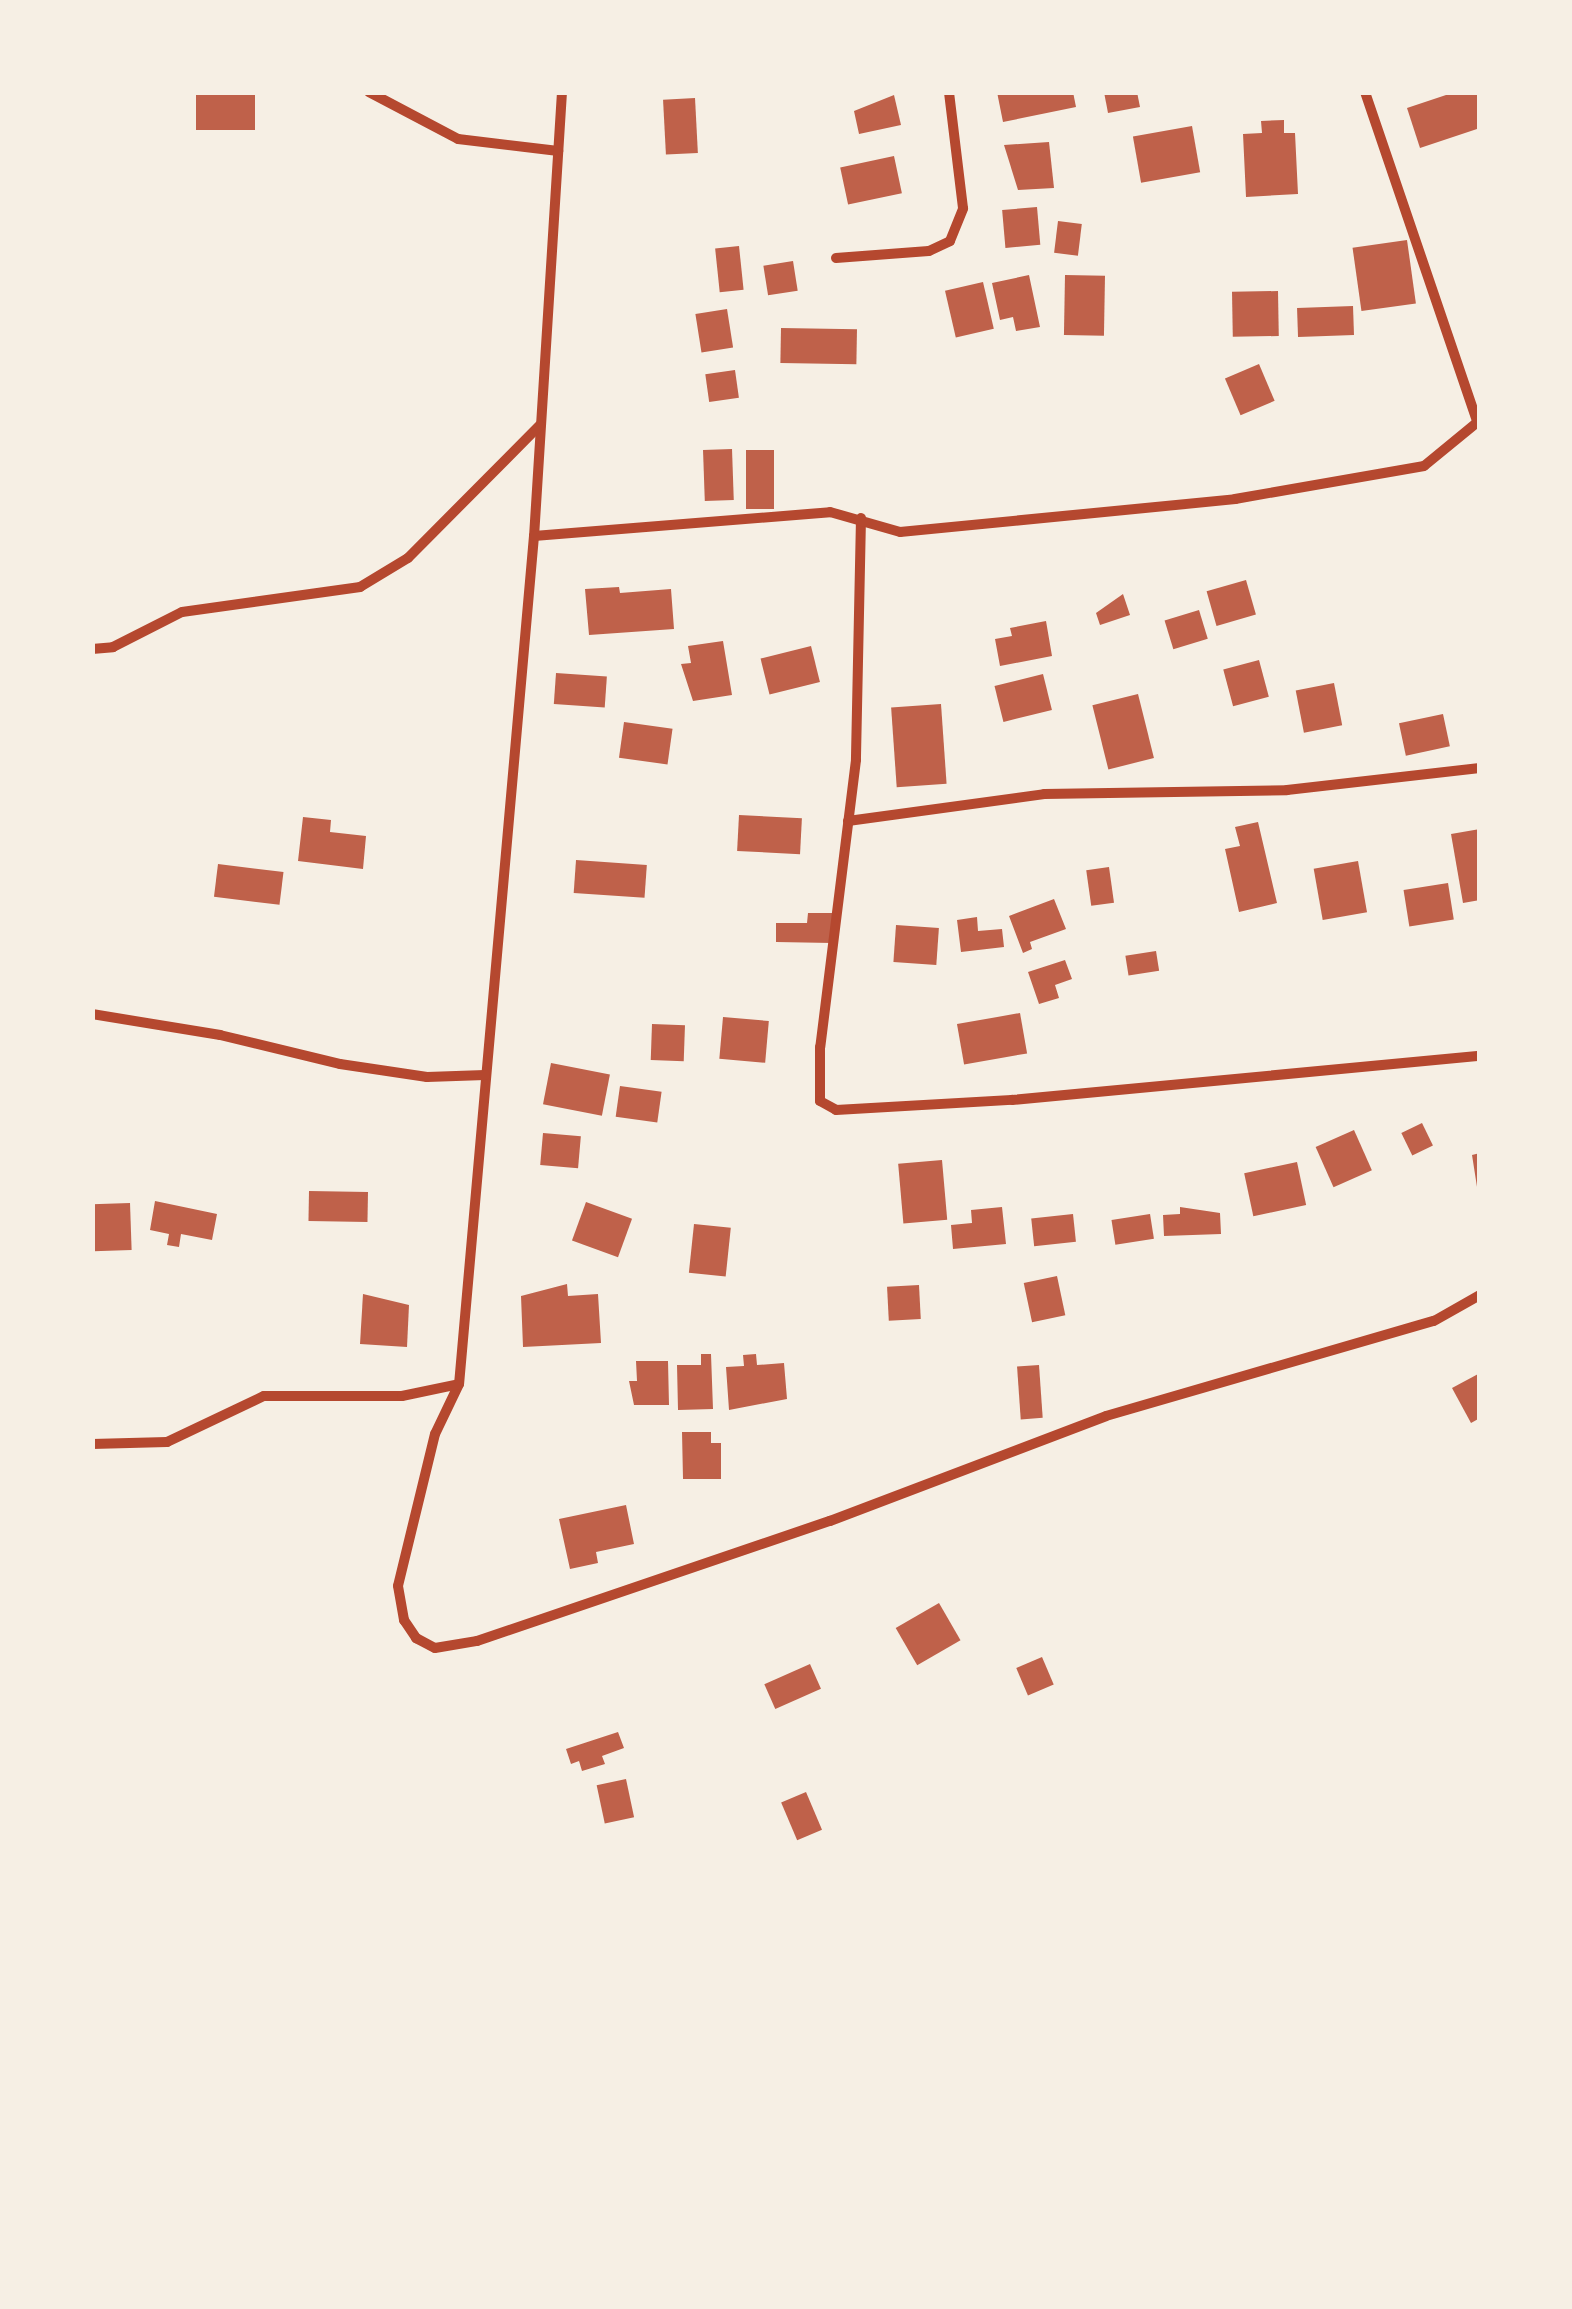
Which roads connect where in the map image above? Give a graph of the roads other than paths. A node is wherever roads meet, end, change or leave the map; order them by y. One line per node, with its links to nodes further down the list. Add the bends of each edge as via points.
1 (368, 92): 5 (street, via 458,140)
2 (562, 92): 5 (street)
3 (949, 92): 6 (street, via 963,208 950,241 929,252)
4 (1365, 92): 7 (street)
5 (558, 151): 8 (street)
6 (836, 258)
7 (1478, 421): 9 (street, via 1424,466 1235,498 900,532)
8 (541, 424): 10 (street); 11 (street, via 408,558 360,587 192,610 113,647)
9 (861, 518): 10 (street, via 830,512); 13 (street, via 856,760)
10 (534, 536): 16 (street)
11 (92, 649)
12 (1480, 768): 13 (street, via 1287,790 1044,794)
13 (848, 821): 15 (street, via 817,1088 820,1101 836,1110)
14 (92, 1014): 16 (street, via 340,1064 427,1077)
15 (1480, 1056)
16 (485, 1075): 18 (street)
17 (1480, 1295): 18 (street, via 1434,1321 1106,1416 830,1522 435,1648 416,1638 404,1620 398,1586 435,1434)
18 (458, 1384): 19 (street, via 402,1396 264,1396 167,1442)
19 (92, 1444)

